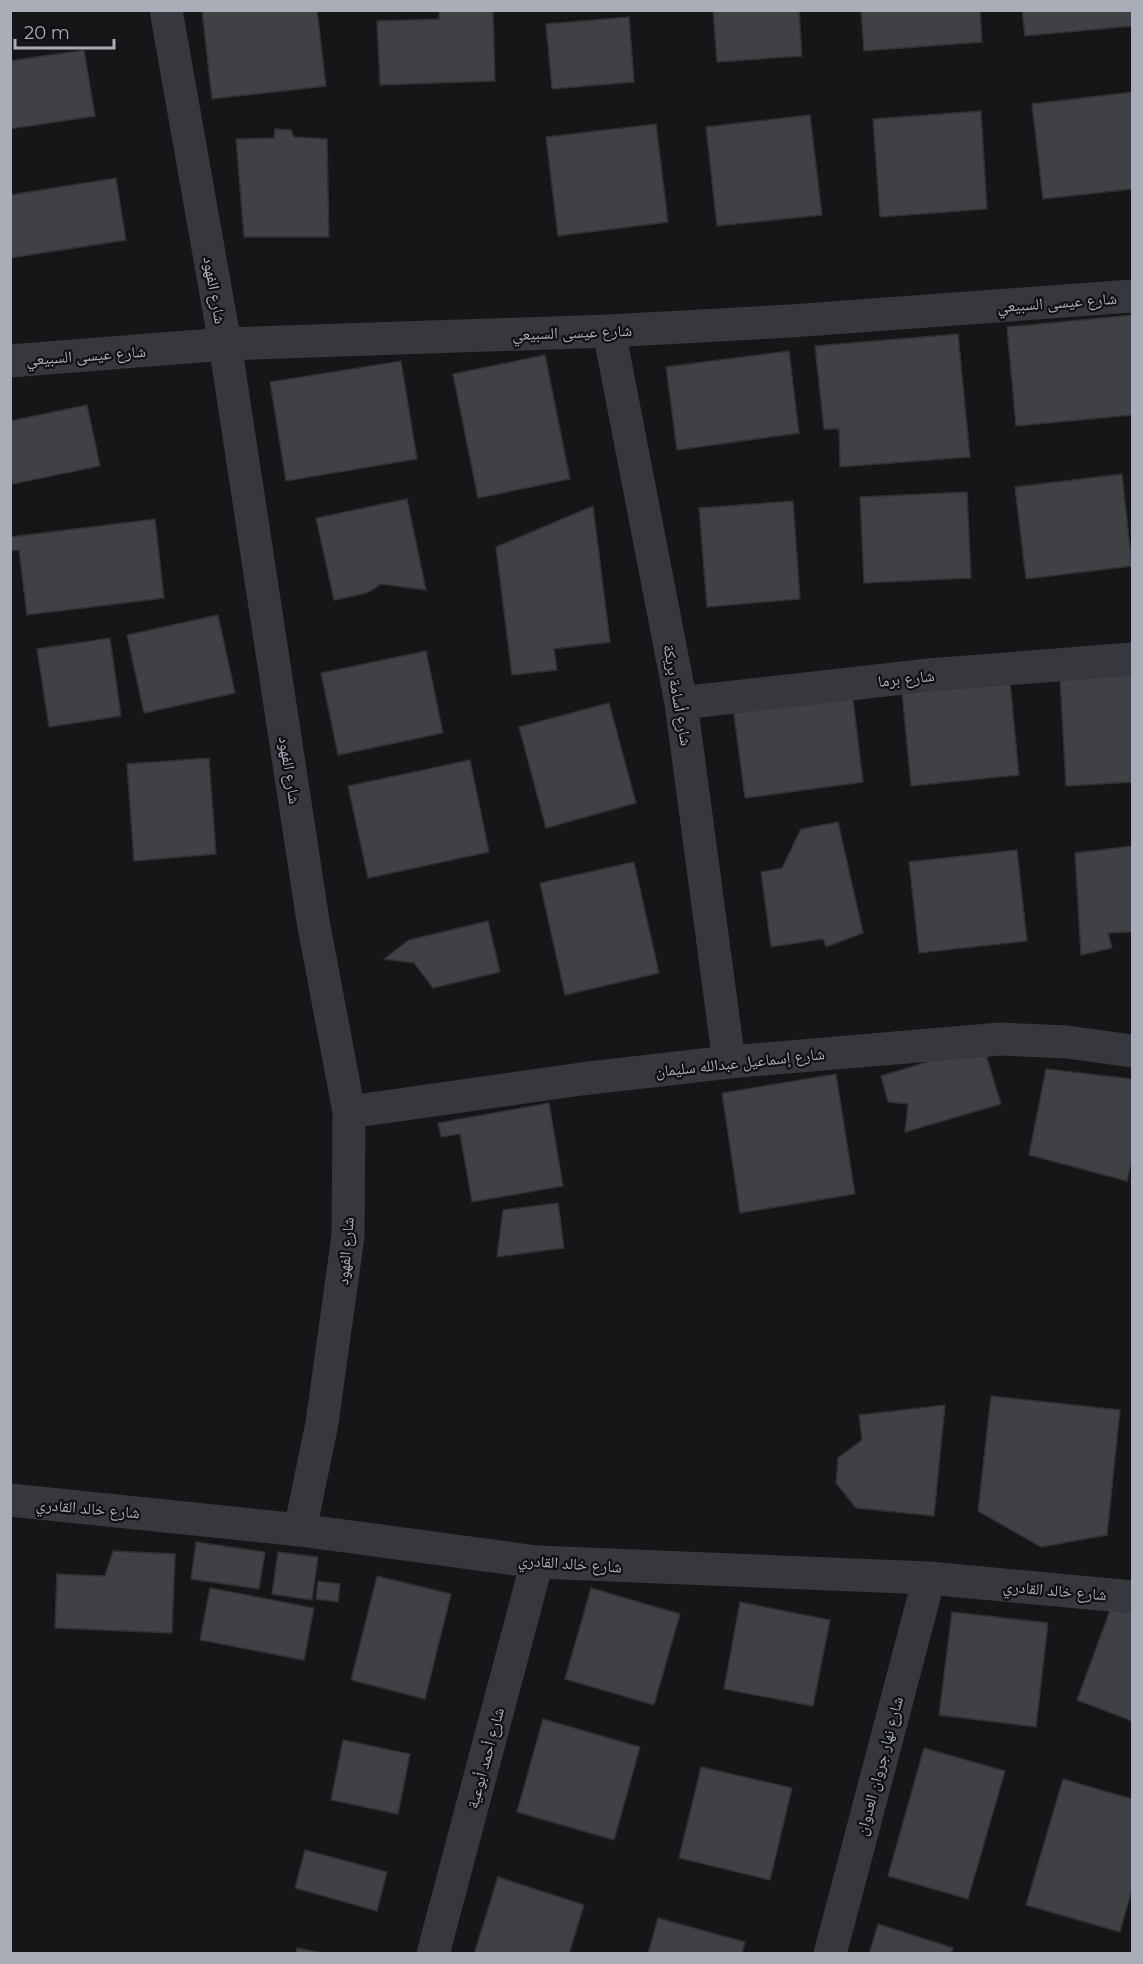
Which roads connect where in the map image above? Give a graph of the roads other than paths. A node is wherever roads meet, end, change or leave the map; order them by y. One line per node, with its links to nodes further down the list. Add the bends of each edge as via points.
1 (166, 10): 4 (street, شارع الفهود)
2 (1132, 296): 3 (street, شارع عيسى السبيعي)
3 (609, 331): 4 (street, شارع عيسى السبيعي); 7 (street, شارع أسامة بريكة)
4 (225, 344): 5 (street, شارع عيسى السبيعي); 10 (street, شارع الفهود, via 313,921)
5 (10, 361)
6 (1132, 659): 7 (street, شارع برما, via 929,675)
7 (681, 703): 9 (street, شارع أسامة بريكة)
8 (1132, 1051): 9 (street, شارع إسماعيل عبدالله سليمان, via 1067,1042 1001,1039)
9 (729, 1062): 10 (street, شارع إسماعيل عبدالله سليمان)
10 (349, 1112): 12 (street, شارع الفهود, via 348,1236 322,1424)
11 (10, 1500): 12 (street, شارع خالد القادري)
12 (300, 1530): 13 (street, شارع خالد القادري)
13 (537, 1562): 14 (street, شارع خالد القادري); 16 (street, شارع أحمد أبوعية)
14 (929, 1578): 15 (street, شارع خالد القادري); 17 (street, شارع نهار جروان العدوان)
15 (1132, 1597)
16 (433, 1953)
17 (830, 1953)

